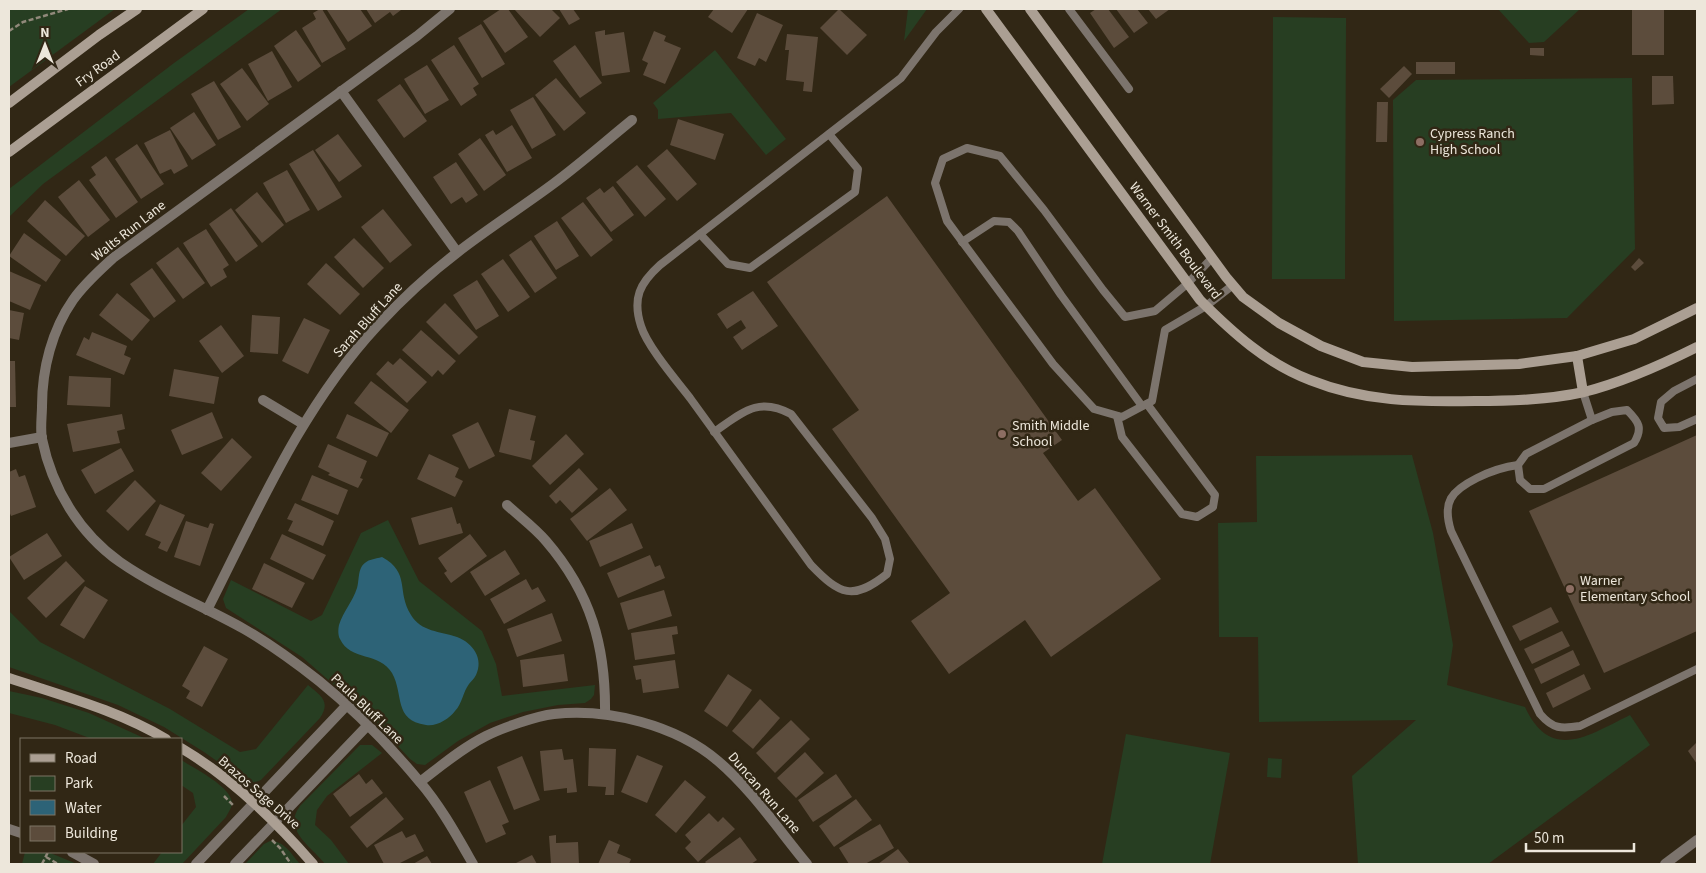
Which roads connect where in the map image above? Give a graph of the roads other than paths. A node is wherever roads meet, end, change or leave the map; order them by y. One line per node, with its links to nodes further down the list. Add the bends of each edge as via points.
1 (137, 9): 10 (street, Fry Road)
2 (203, 9): 13 (street, Fry Road)
3 (450, 9): 9 (street, Walts Run Lane)
4 (959, 9): 12 (lane, via 936,32 901,78)
5 (986, 9): 18 (street, Warner Smith Boulevard)
6 (1030, 9): 17 (street, Warner Smith Boulevard)
7 (1069, 9): 8 (lane)
8 (1129, 90)
9 (341, 91): 16 (street); 33 (street, Walts Run Lane, via 113,258 91,279 73,300 47,357 42,392)
10 (9, 103)
11 (632, 120): 16 (street, Sarah Bluff Lane, via 553,184)
12 (829, 134): 14 (lane); 14 (lane, via 858,169 856,192 750,268 728,264)
13 (9, 152)
14 (700, 234): 32 (lane, via 647,277 639,292 638,310 641,327 650,345)
15 (962, 242): 18 (lane, via 946,221 935,183 943,159 967,148 1000,156 1125,317 1155,311); 27 (lane, via 994,221 1009,222); 28 (lane, via 1053,364 1094,409)
16 (457, 252): 31 (street, Sarah Bluff Lane, via 376,327 328,386)
17 (1212, 258): 18 (lane); 19 (street, Warner Smith Boulevard)
18 (1187, 284): 20 (street, Warner Smith Boulevard)
19 (1233, 285): 20 (lane); 23 (street, Warner Smith Boulevard, via 1243,297 1279,323 1321,346 1363,362 1412,367 1519,364)
20 (1206, 306): 25 (street, Warner Smith Boulevard, via 1264,356 1309,380 1361,396 1411,402 1524,400); 27 (lane, via 1164,330 1152,400)
21 (1697, 308): 23 (street, Warner Smith Boulevard, via 1634,339)
22 (1697, 347): 25 (street, Warner Smith Boulevard, via 1647,371)
23 (1577, 356): 25 (street)
24 (1697, 379): 29 (lane, via 1660,402 1658,418 1664,428 1679,427)
25 (1583, 392): 30 (lane)
26 (263, 400): 31 (street)
27 (1144, 405): 28 (lane, via 1122,417); 28 (lane, via 1215,495 1213,508 1197,517 1182,514 1122,437)
28 (1117, 416)
29 (1697, 419)
30 (1592, 420): 35 (lane, via 1526,454); 35 (lane, via 1627,410 1637,420 1639,433 1634,442 1544,489 1530,489 1520,480)
31 (303, 424): 37 (street, Sarah Bluff Lane)
32 (714, 432): 32 (lane, via 811,565 826,580 841,590 857,591 871,586 887,574 890,559 876,525 791,414 764,405 746,410)
33 (42, 437): 34 (street); 37 (street, Walts Run Lane, via 51,472 68,507 93,539 120,562)
34 (9, 443)
35 (1518, 465): 38 (lane, via 1494,469 1460,486 1452,495 1448,520 1540,714 1549,724 1563,729 1580,726)
36 (507, 505): 41 (street, via 545,540 570,573 589,609 600,646 605,682)
37 (207, 610): 40 (street, Paula Bluff Lane, via 277,651 319,681)
38 (1697, 669)
39 (9, 678): 43 (street, via 109,711)
40 (346, 706): 42 (street, Paula Bluff Lane); 46 (street)
41 (604, 714): 45 (street, Duncan Run Lane, via 553,714 504,728 484,737); 55 (street, Duncan Run Lane, via 648,724 683,737 717,760 747,790)
42 (367, 726): 45 (street, Paula Bluff Lane); 47 (street)
43 (164, 738)
44 (182, 749): 46 (street, Brazos Sage Drive, via 224,777)
45 (420, 782): 54 (street, Paula Bluff Lane)
46 (254, 803): 47 (street, Brazos Sage Drive); 51 (street)
47 (275, 822): 52 (street); 53 (street, Brazos Sage Drive)
48 (1697, 840): 56 (street)
49 (74, 853): 50 (street)
50 (94, 864)
51 (196, 864)
52 (235, 864)
53 (313, 864)
54 (473, 864)
55 (807, 864)
56 (1665, 864)

